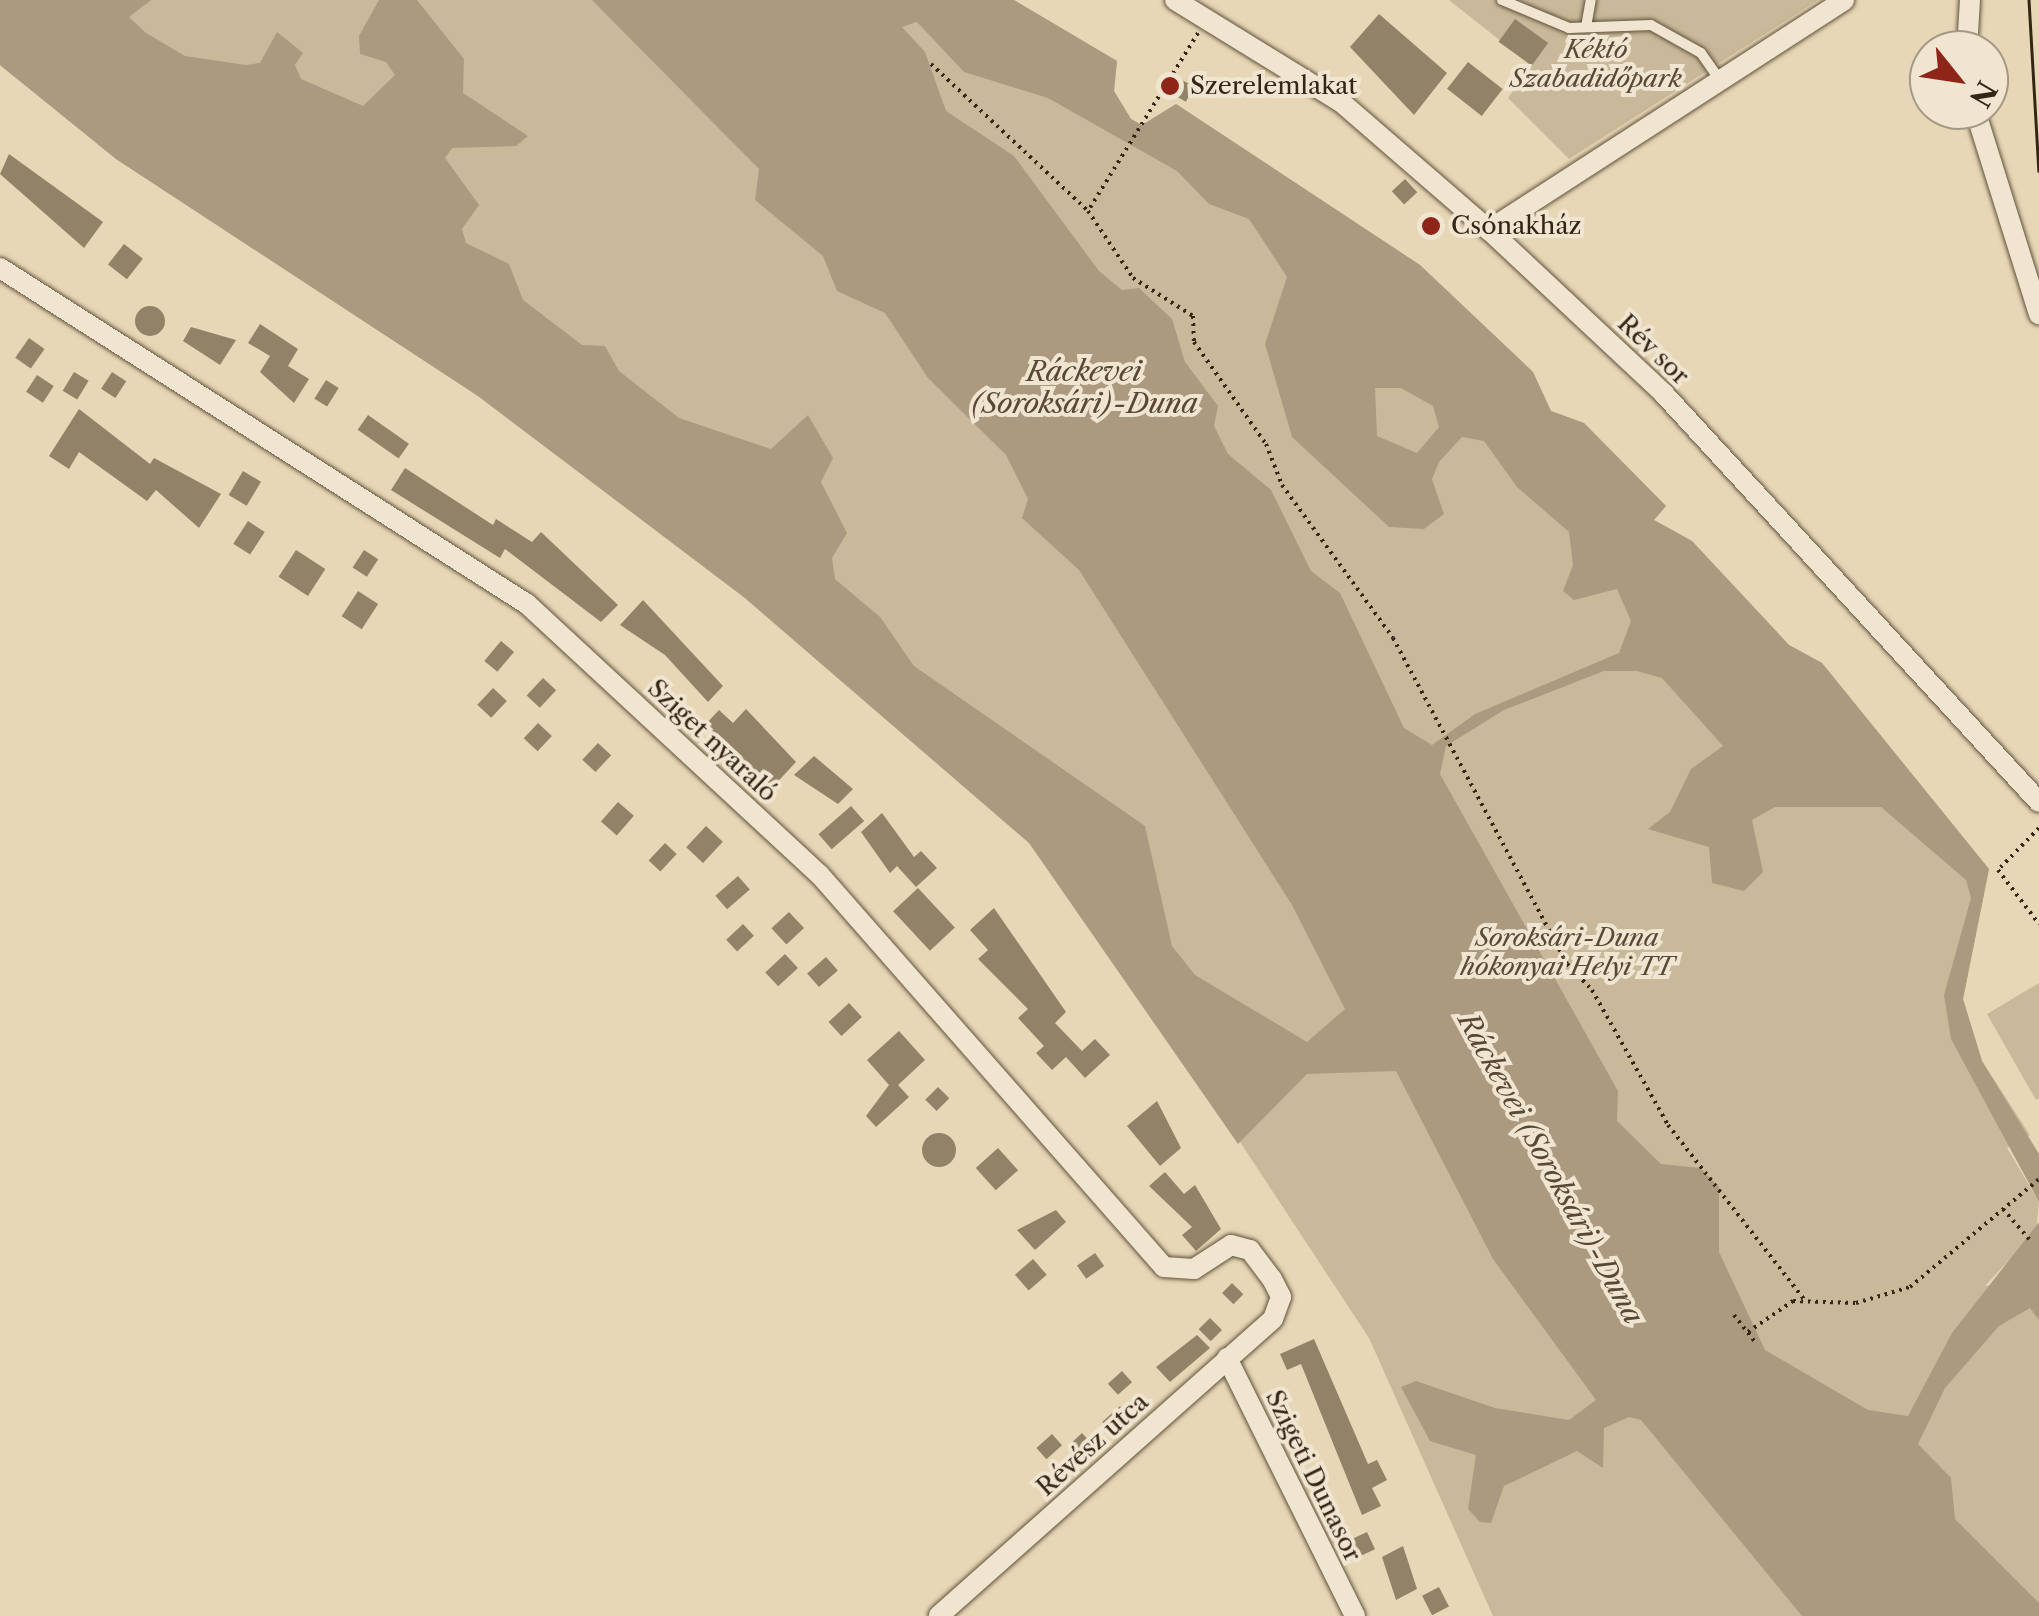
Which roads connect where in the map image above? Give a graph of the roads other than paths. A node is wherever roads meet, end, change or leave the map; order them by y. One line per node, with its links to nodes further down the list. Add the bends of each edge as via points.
1 (1176, 0): 7 (street, Rév sor)
2 (1220, 0): 7 (street)
3 (1502, 0): 8 (lane)
4 (1590, 0): 8 (lane)
5 (1844, 0): 10 (street)
6 (1970, 0): 9 (street)
7 (1207, 19): 12 (street, Rév sor, via 1342,102)
8 (1586, 28): 10 (lane, via 1651,25 1702,54)
9 (1969, 30)
10 (1720, 80): 12 (street)
11 (1982, 130): 14 (street)
12 (1489, 230): 15 (street, Rév sor, via 1664,394)
13 (0, 268): 16 (street, Sziget nyaraló, via 527,604 819,874 1164,1267 1194,1269 1231,1245 1250,1250 1272,1280)
14 (2039, 314)
15 (2039, 802)
16 (1278, 1308): 17 (street, Révész utca)
17 (1227, 1358): 18 (street, Révész utca); 19 (street, Szigeti Dunasor)
18 (939, 1616)
19 (1354, 1616)

